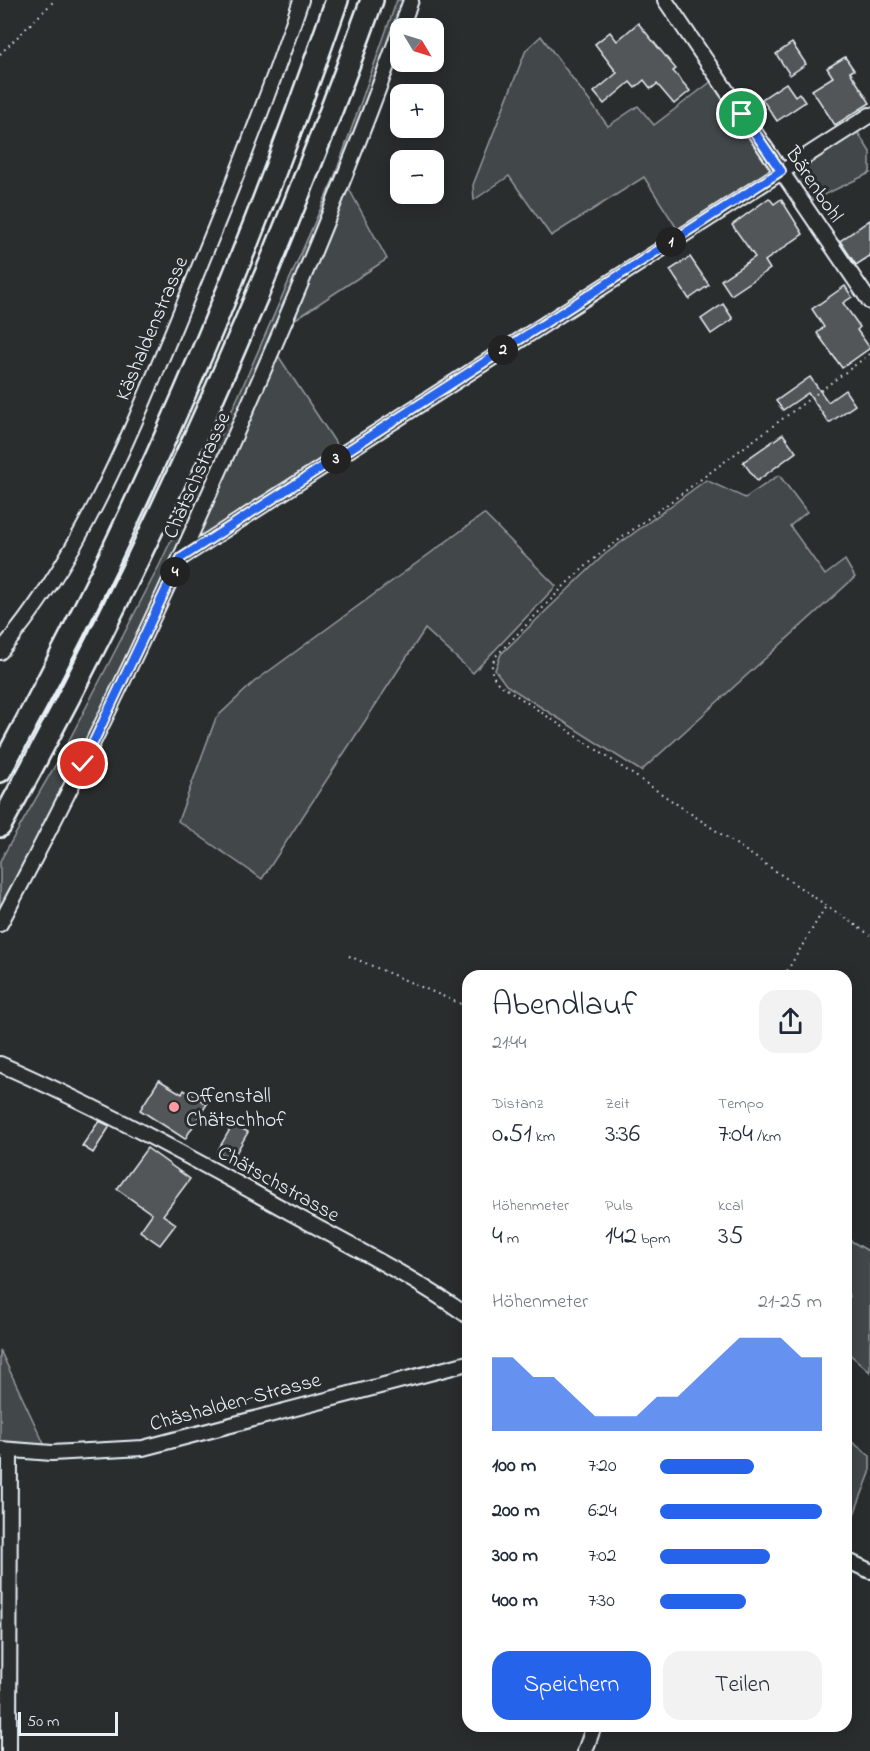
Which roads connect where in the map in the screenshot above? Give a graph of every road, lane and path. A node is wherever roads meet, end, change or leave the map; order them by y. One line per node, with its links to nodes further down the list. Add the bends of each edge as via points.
1 (55, 0): 8 (path)
2 (301, 0): 15 (street, Käshaldenstrasse, via 213,234 111,474 56,577)
3 (337, 0): 16 (highway, via 265,201 198,368 107,565)
4 (372, 0): 17 (highway, via 298,197 197,435 94,650)
5 (411, 0): 7 (street, Chätschstrasse)
6 (665, 0): 11 (street, Bärenbohl)
7 (405, 18)
8 (0, 54)
9 (390, 58): 14 (street, Chätschstrasse, via 313,261)
10 (870, 115): 11 (street)
11 (781, 171): 12 (street, Bärenbohl); 14 (street)
12 (870, 302)
13 (870, 354): 18 (path, via 600,554 569,580 504,647 491,666 498,683)
14 (181, 558): 19 (street, Chätschstrasse, via 83,764)
15 (0, 652)
16 (0, 771)
17 (0, 826)
18 (826, 906): 20 (path); 22 (path)
19 (0, 924)
20 (870, 935)
21 (349, 956): 23 (path)
22 (788, 970)
23 (462, 1004)
24 (0, 1064): 25 (street, Chätschstrasse, via 75,1097 192,1158 404,1275)
25 (462, 1312)
26 (462, 1365): 27 (street, Chäshalden-Strasse, via 143,1448)
27 (5, 1450): 31 (street, via 10,1552)
28 (852, 1563): 29 (street)
29 (870, 1571)
30 (592, 1732): 32 (street)
31 (9, 1751)
32 (585, 1751)

